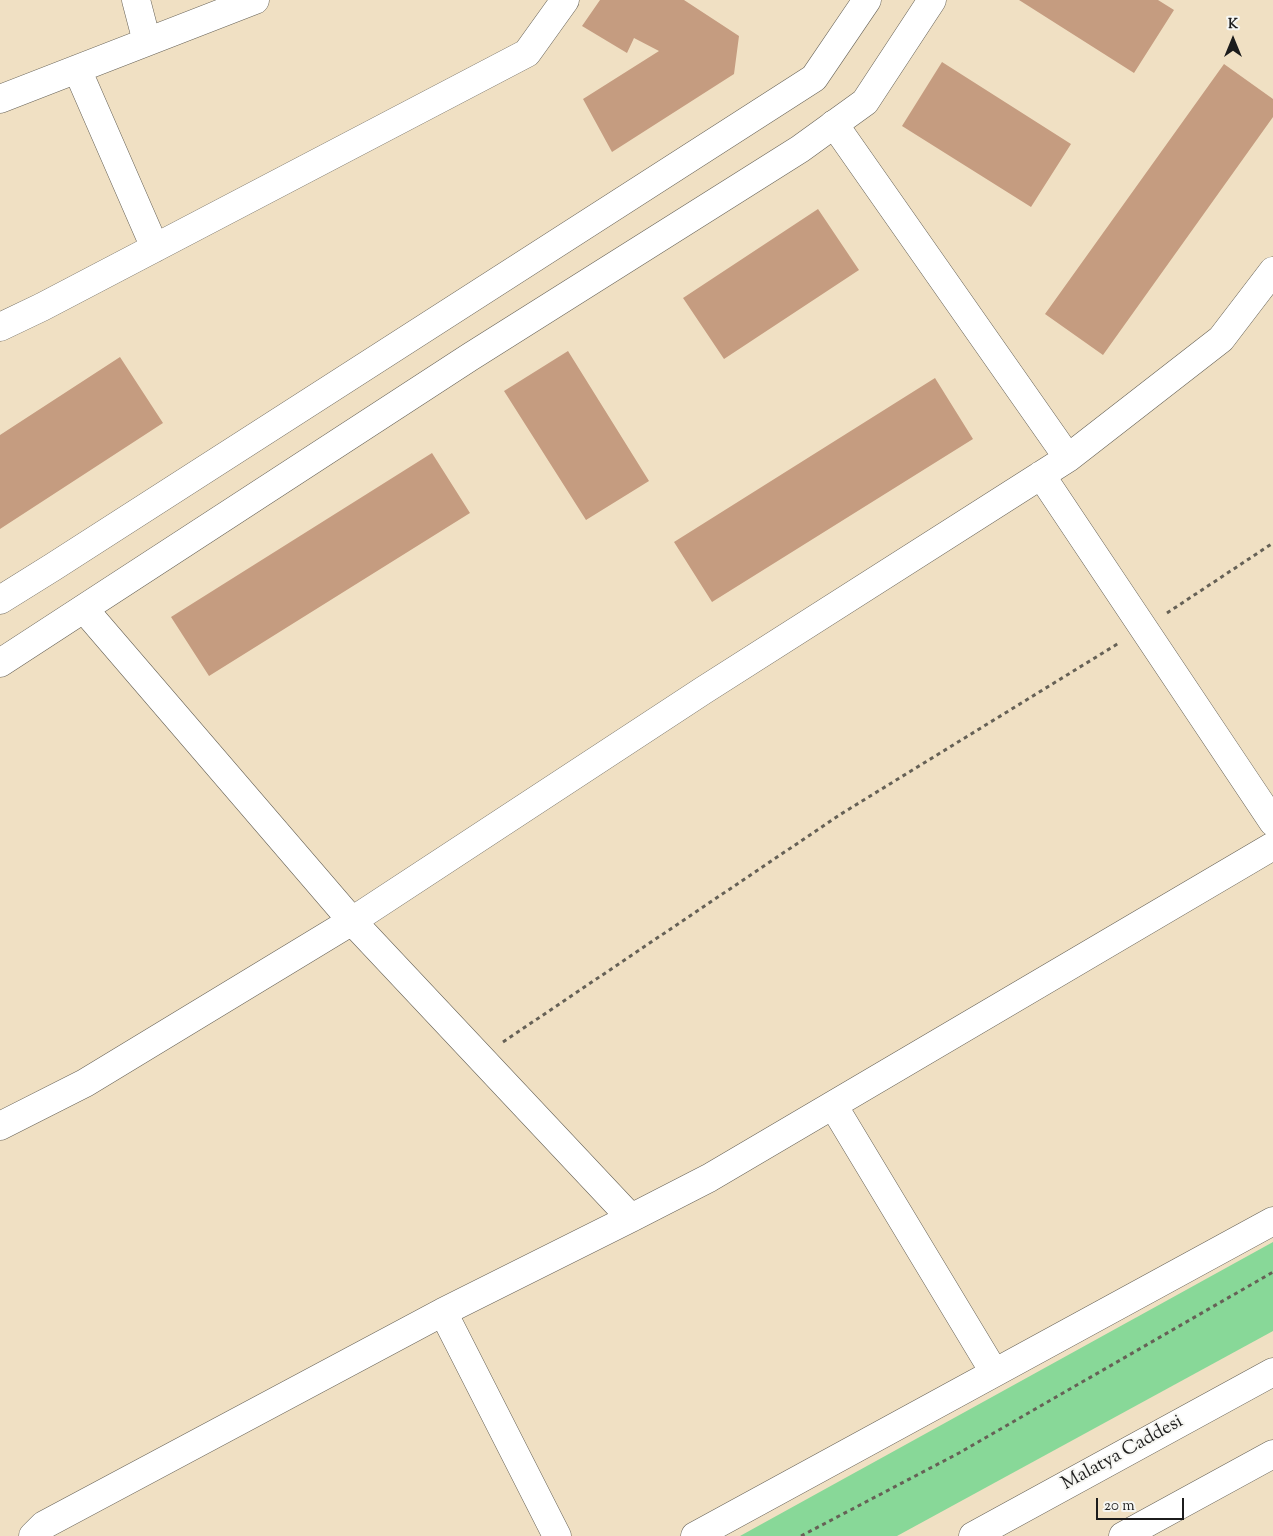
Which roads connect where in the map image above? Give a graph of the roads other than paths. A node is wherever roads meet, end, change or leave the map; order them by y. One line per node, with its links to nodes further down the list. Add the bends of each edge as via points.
1 (136, 0): 6 (main road)
2 (255, 0): 6 (main road)
3 (565, 0): 10 (main road, via 527,53)
4 (867, 0): 15 (main road, via 814,78)
5 (932, 0): 9 (main road, via 865,102)
6 (147, 42): 7 (main road)
7 (77, 69): 8 (main road); 10 (main road)
8 (0, 99)
9 (834, 124): 13 (main road); 16 (main road, via 800,150 462,363)
10 (154, 248): 12 (main road)
11 (1273, 271): 13 (main road, via 1221,339)
12 (0, 327)
13 (1068, 458): 14 (main road)
14 (1041, 475): 18 (main road); 20 (main road, via 704,690)
15 (0, 600)
16 (84, 609): 17 (main road); 20 (main road)
17 (0, 663)
18 (1273, 822)
19 (1273, 846): 21 (main road)
20 (352, 921): 22 (main road, via 85,1083); 23 (main road)
21 (833, 1105): 23 (main road, via 709,1178); 26 (main road)
22 (0, 1126)
23 (631, 1218): 25 (main road)
24 (1273, 1221): 26 (main road)
25 (443, 1312): 29 (main road); 30 (main road)
26 (994, 1372): 31 (main road)
27 (1273, 1372): 32 (main road, Malatya Caddesi)
28 (1273, 1454): 33 (main road)
29 (43, 1532)
30 (557, 1536)
31 (695, 1536)
32 (972, 1536)
33 (1123, 1536)

